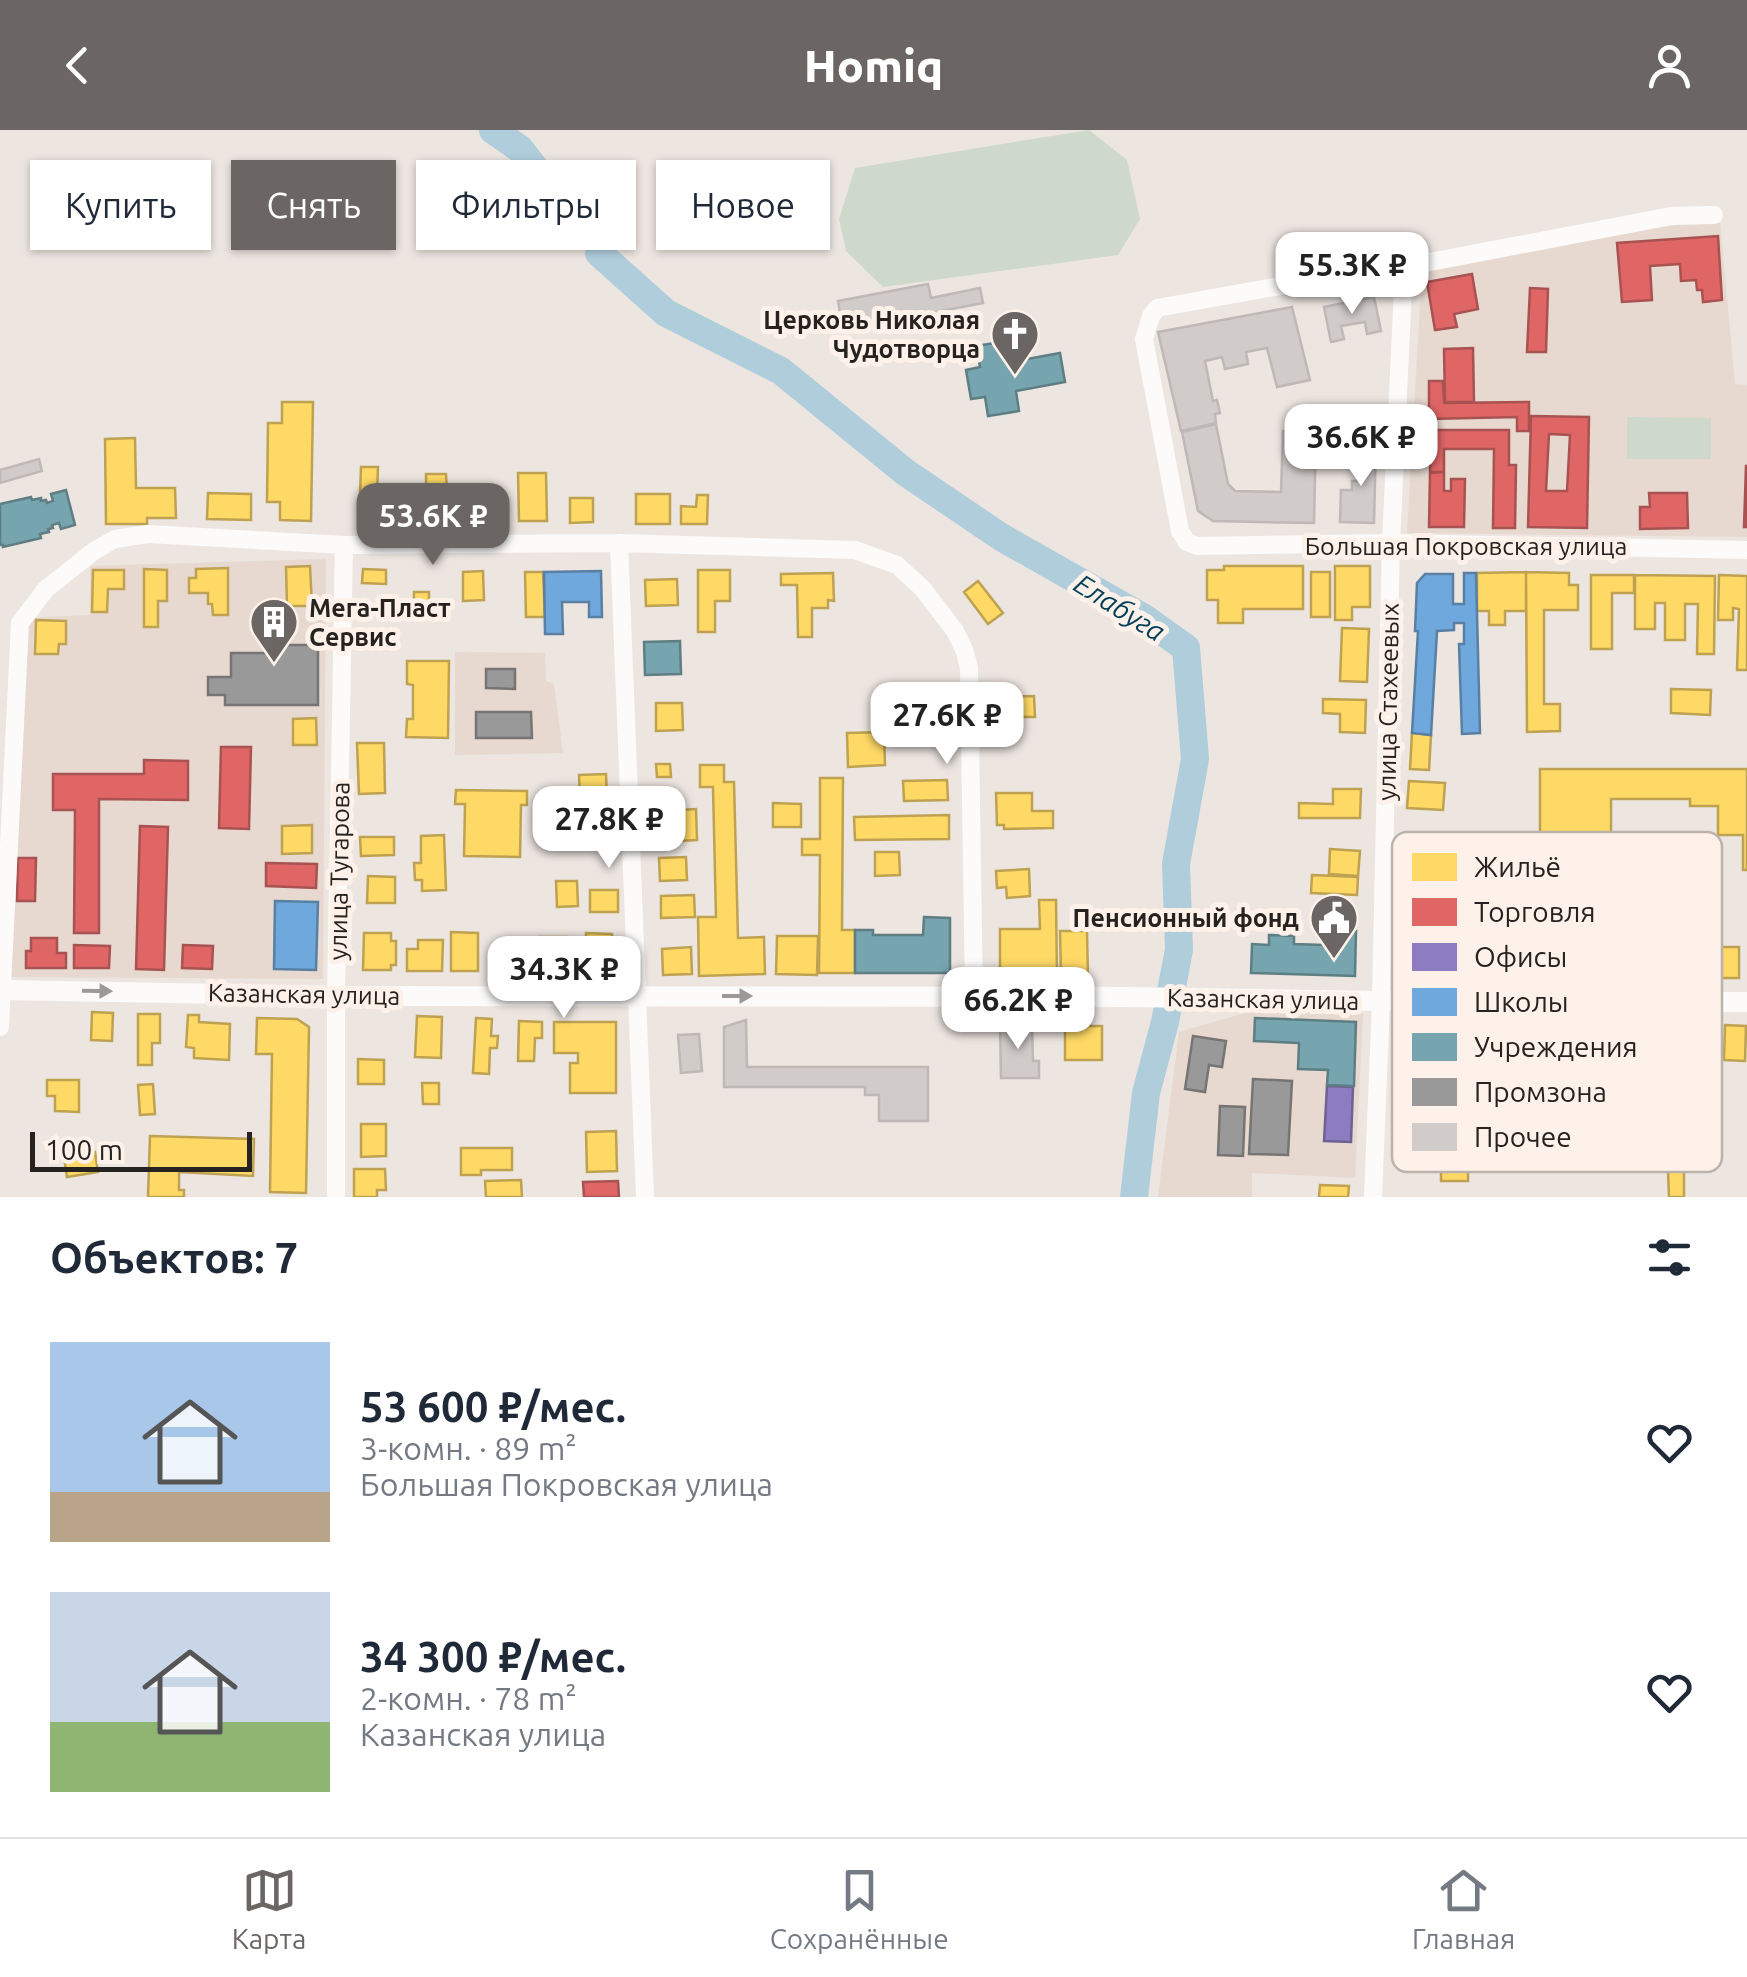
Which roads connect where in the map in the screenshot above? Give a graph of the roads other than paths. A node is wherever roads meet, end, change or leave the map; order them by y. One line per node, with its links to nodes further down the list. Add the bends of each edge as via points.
1 (1714, 215): 2 (street, via 1671,216)
2 (1404, 268): 3 (street, улица Стахеевых); 3 (street, Большая Покровская улица, via 1157,308 1144,339 1186,542)
3 (1390, 542): 6 (street, Большая Покровская улица); 11 (street, улица Стахеевых)
4 (619, 543): 5 (street); 9 (street); 10 (street, via 855,550 897,565 946,618 969,668)
5 (344, 545): 7 (street, via 148,534 114,539 46,589 20,623); 8 (street, улица Тугарова)
6 (1747, 550)
7 (1, 990): 8 (street, Казанская улица, one-way to 8); 13 (street)
8 (336, 996): 9 (street, Казанская улица); 14 (street, улица Тугарова)
9 (638, 996): 10 (street, Казанская улица, one-way to 10); 15 (street)
10 (974, 996): 11 (street, Казанская улица)
11 (1381, 1002): 12 (street, Казанская улица); 16 (street, улица Стахеевых)
12 (1392, 1002)
13 (0, 1026)
14 (336, 1197)
15 (645, 1197)
16 (1373, 1197)

